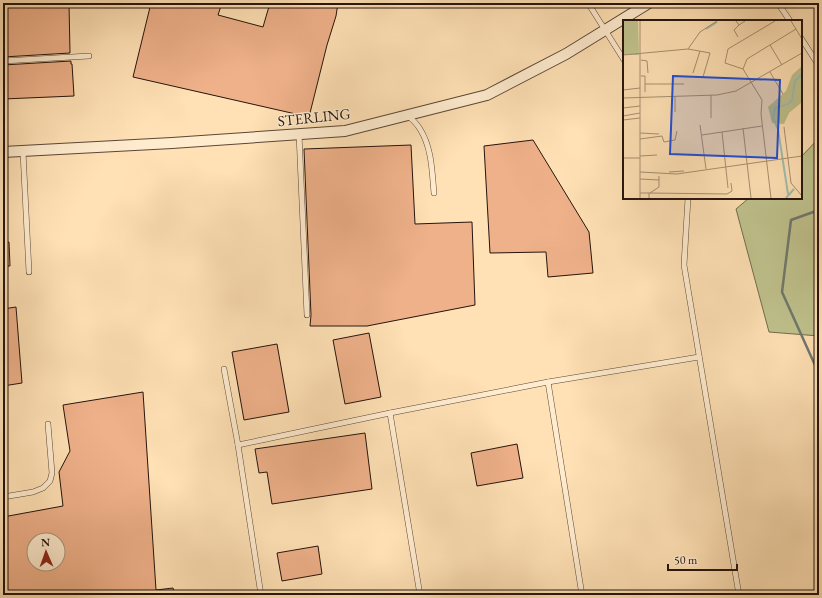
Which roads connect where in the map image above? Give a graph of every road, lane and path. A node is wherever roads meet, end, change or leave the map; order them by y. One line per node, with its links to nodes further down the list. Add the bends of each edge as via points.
1 (588, 3): 5 (lane)
2 (649, 3): 5 (street, STERLING)
3 (778, 3): 4 (lane)
4 (789, 20)
5 (606, 30): 8 (lane); 11 (street, STERLING, via 487,95)
6 (802, 40): 10 (lane)
7 (89, 56): 9 (lane)
8 (623, 58)
9 (3, 60)
10 (819, 66)
11 (407, 115): 12 (street, STERLING, via 345,131); 15 (lane, via 424,136 431,162)
12 (299, 134): 14 (street, STERLING); 18 (lane)
13 (3, 152): 14 (street, STERLING)
14 (23, 152): 17 (lane)
15 (434, 193)
16 (688, 199): 19 (lane, via 684,265)
17 (30, 272)
18 (307, 315)
19 (699, 357): 21 (lane); 29 (lane)
20 (224, 369): 24 (lane)
21 (548, 382): 22 (lane); 28 (lane)
22 (390, 413): 24 (lane); 27 (lane)
23 (48, 424): 25 (lane, via 52,473 50,481 43,488 33,492)
24 (238, 445): 26 (lane)
25 (3, 497)
26 (261, 595)
27 (420, 595)
28 (582, 595)
29 (738, 595)

